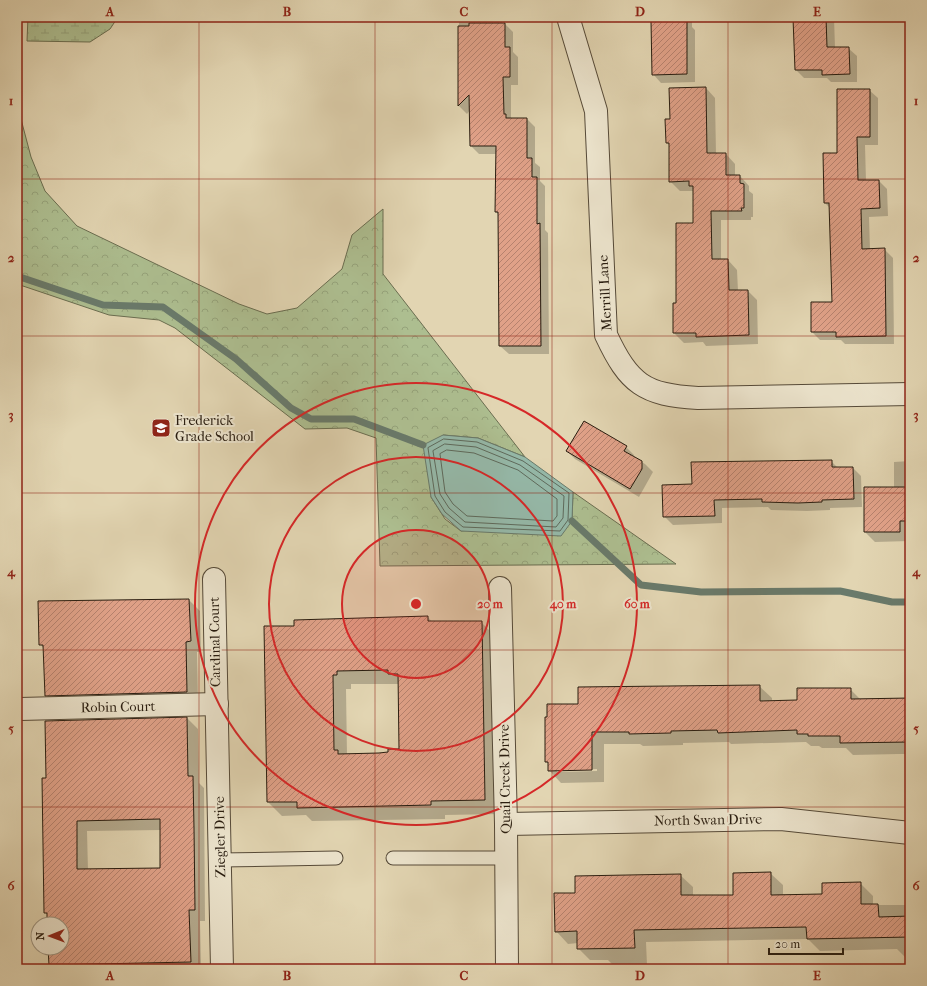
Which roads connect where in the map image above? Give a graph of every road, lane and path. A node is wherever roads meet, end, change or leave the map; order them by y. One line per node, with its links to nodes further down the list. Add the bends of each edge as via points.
1 (568, 17): 2 (street, Merrill Lane, via 596,111 606,336 617,359 632,379 649,390 672,396 698,398)
2 (910, 394)
3 (214, 579): 5 (street, Cardinal Court)
4 (500, 588): 7 (street, Quail Creek Drive)
5 (217, 704): 6 (street, Robin Court); 12 (street, Ziegler Drive)
6 (20, 709)
7 (506, 824): 8 (street, North Swan Drive, via 781,819); 11 (street, Quail Creek Drive)
8 (910, 833)
9 (336, 858): 12 (lane)
10 (393, 858): 11 (lane)
11 (506, 858): 14 (street, Quail Creek Drive)
12 (220, 860): 13 (street, Ziegler Drive)
13 (222, 969)
14 (507, 969)

